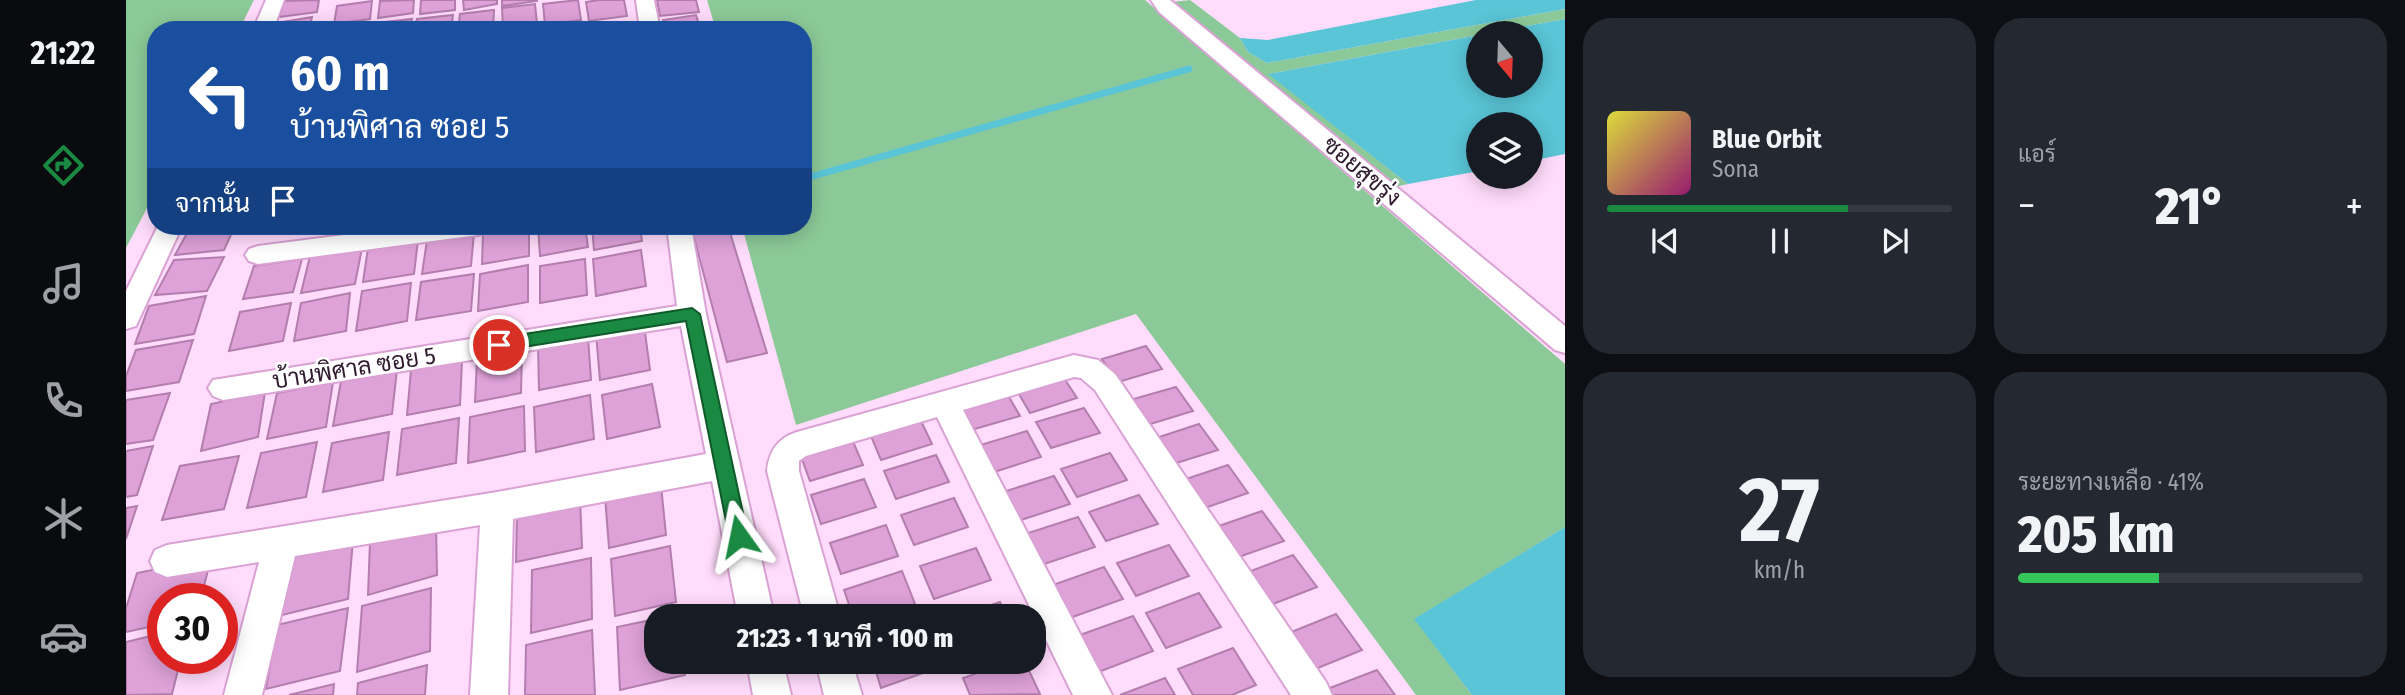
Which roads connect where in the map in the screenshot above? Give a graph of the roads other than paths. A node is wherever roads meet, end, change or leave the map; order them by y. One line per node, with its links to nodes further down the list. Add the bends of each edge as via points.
1 (275, 0): 4 (street)
2 (645, 0): 5 (street)
3 (1160, 0): 12 (street, ซอยสุขรุ่ง)
4 (267, 21)
5 (648, 21)
6 (166, 235): 11 (street)
7 (410, 235): 9 (street)
8 (680, 235): 10 (street)
9 (258, 255)
10 (692, 314): 13 (street, บ้านพิศาล ซอย 5); 15 (street)
11 (126, 319)
12 (1565, 342)
13 (223, 388)
14 (944, 402): 20 (street, via 797,445 788,452 783,471); 27 (street); 28 (street, via 1074,366 1098,375)
15 (724, 465): 16 (street); 19 (street)
16 (497, 507): 17 (street); 24 (street)
17 (281, 543): 18 (street); 23 (street)
18 (166, 561)
19 (753, 604)
20 (819, 604)
21 (768, 674): 25 (street)
22 (837, 674): 26 (street)
23 (243, 695)
24 (489, 695)
25 (772, 695)
26 (843, 695)
27 (1093, 695)
28 (1313, 695)

